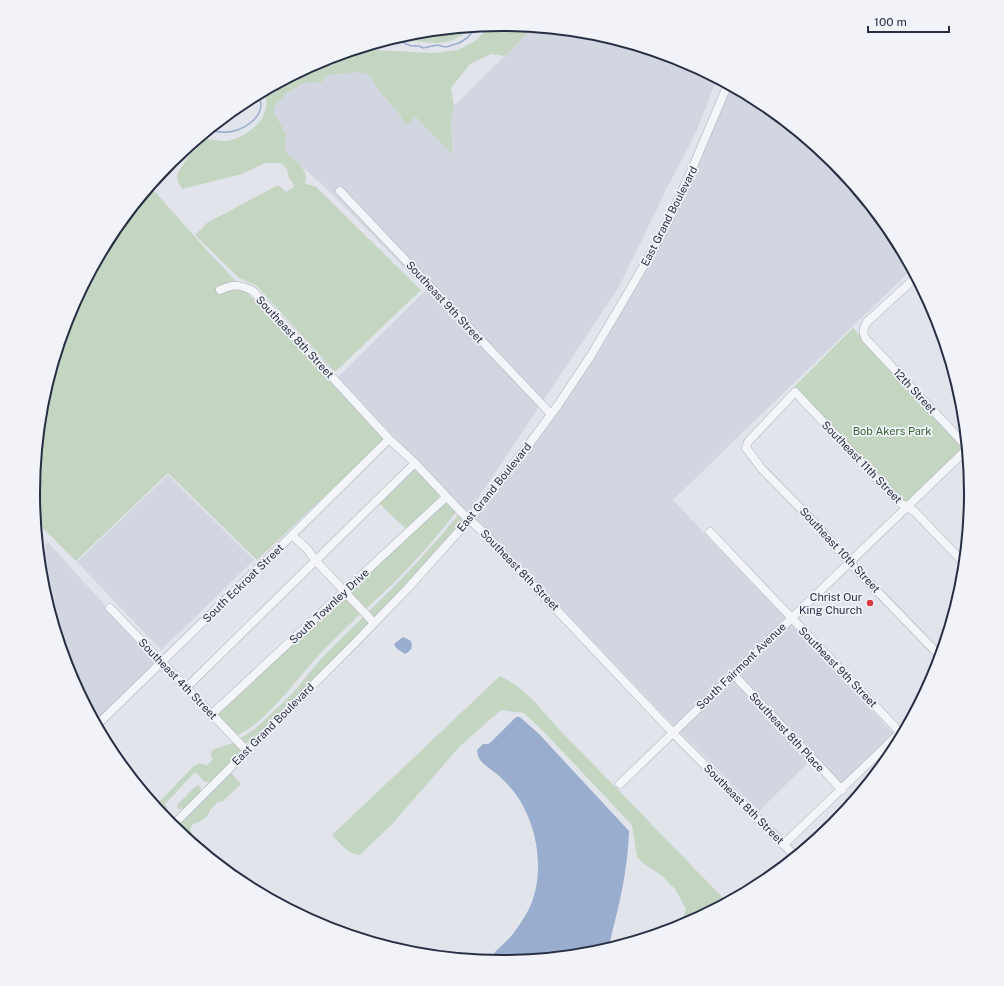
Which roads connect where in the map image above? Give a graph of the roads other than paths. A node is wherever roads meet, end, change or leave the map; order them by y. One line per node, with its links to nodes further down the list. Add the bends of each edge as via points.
1 (726, 89): 6 (street, East Grand Boulevard, via 689,176 656,243 610,325)
2 (340, 191): 6 (street, Southeast 9th Street)
3 (912, 281): 8 (street, 12th Street, via 867,322 863,333)
4 (220, 290): 7 (street, Southeast 8th Street, via 242,286 253,291)
5 (795, 392): 12 (street, Southeast 11th Street, via 899,502); 18 (street, Southeast 10th Street, via 748,442 746,448)
6 (551, 414): 13 (street, East Grand Boulevard)
7 (389, 439): 10 (street, Southeast 8th Street); 15 (street, South Eckroat Street)
8 (961, 441)
9 (962, 454): 12 (street, South Fairmont Avenue)
10 (414, 463): 11 (street, Southeast 8th Street); 17 (street)
11 (446, 497): 13 (street, Southeast 8th Street); 19 (street, South Townley Drive)
12 (907, 507): 16 (street, Southeast 11th Street, via 915,512); 18 (street, South Fairmont Avenue)
13 (469, 520): 22 (street, East Grand Boulevard); 30 (street, Southeast 8th Street, via 558,610)
14 (710, 532): 21 (street, Southeast 9th Street)
15 (292, 535): 17 (street); 24 (street, South Eckroat Street)
16 (959, 558)
17 (316, 561): 19 (street); 26 (street)
18 (850, 563): 21 (street, South Fairmont Avenue); 23 (street, Southeast 10th Street)
19 (344, 591): 22 (street); 27 (street, South Townley Drive)
20 (110, 608): 24 (street, Southeast 4th Street)
21 (791, 618): 25 (street, South Fairmont Avenue); 29 (street, Southeast 9th Street)
22 (374, 623): 32 (street, East Grand Boulevard)
23 (936, 651)
24 (161, 662): 26 (street, Southeast 4th Street); 28 (street, South Eckroat Street)
25 (733, 674): 30 (street, South Fairmont Avenue); 34 (street, Southeast 8th Place)
26 (187, 688): 27 (street, Southeast 4th Street)
27 (212, 714): 32 (street, Southeast 4th Street)
28 (101, 721)
29 (900, 727)
30 (673, 733): 33 (street, South Fairmont Avenue); 36 (street, Southeast 8th Street)
31 (891, 742): 34 (street)
32 (246, 750): 35 (street, East Grand Boulevard)
33 (620, 784)
34 (842, 790): 36 (street)
35 (177, 821)
36 (784, 844): 37 (street, Southeast 8th Street)
37 (792, 853)

